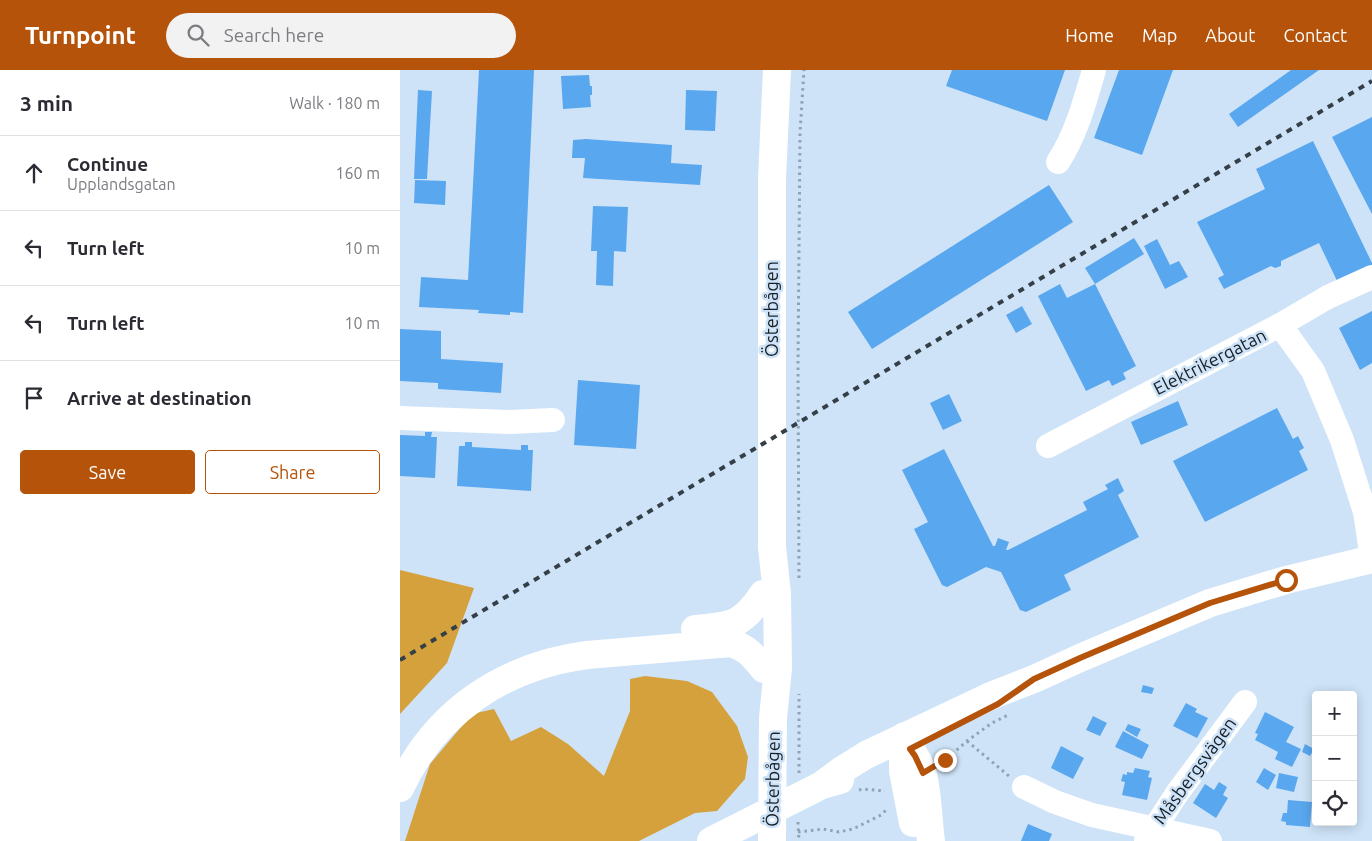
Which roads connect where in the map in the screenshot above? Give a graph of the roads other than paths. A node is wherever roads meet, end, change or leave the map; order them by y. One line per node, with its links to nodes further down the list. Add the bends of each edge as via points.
1 (777, 70): 9 (main road, Österbågen, via 772,178)
2 (1094, 70): 3 (street, via 1084,105)
3 (1058, 162)
4 (1372, 277): 5 (street, via 1328,297)
5 (1280, 325): 8 (street, Elektrikergatan); 10 (street, Elektrikergatan, via 1312,371 1342,440 1365,512)
6 (400, 418): 7 (street, via 509,422)
7 (553, 420)
8 (1048, 446)
9 (772, 547): 11 (main road, Österbågen); 14 (main road, Österbågen, via 777,594 778,668)
10 (1372, 559): 15 (main road, via 1210,603 992,695)
11 (763, 594): 12 (main road, Österbågen); 16 (main road, via 743,619 728,626 561,645 500,667 448,702)
12 (764, 669): 14 (main road, Österbågen); 19 (main road, via 743,647 731,643 587,654 533,667 479,693 456,713 431,739)
13 (1245, 702): 20 (street, Måsbergsvägen)
14 (774, 718): 22 (main road, Österbågen)
15 (908, 743): 17 (main road, via 915,756); 21 (main road, via 866,755 822,785)
16 (400, 762)
17 (913, 777): 23 (main road); 24 (main road)
18 (1024, 787): 20 (street, via 1055,802)
19 (400, 788)
20 (1150, 835): 25 (street)
21 (714, 840)
22 (772, 841)
23 (916, 841)
24 (932, 841)
25 (1210, 841)

